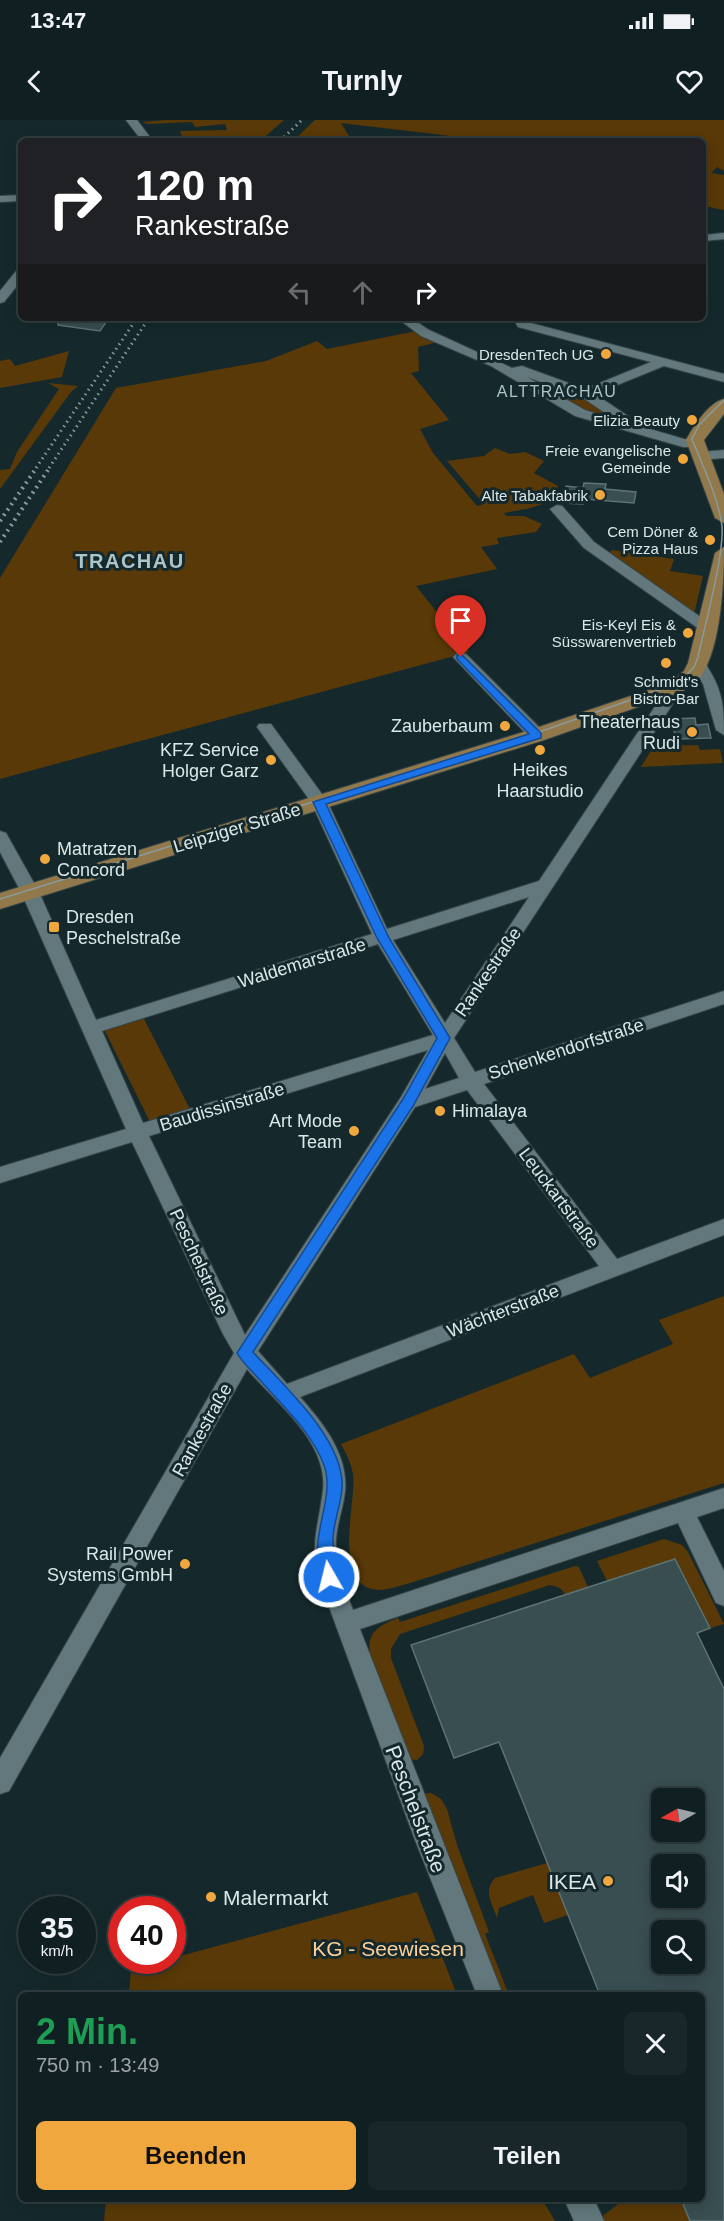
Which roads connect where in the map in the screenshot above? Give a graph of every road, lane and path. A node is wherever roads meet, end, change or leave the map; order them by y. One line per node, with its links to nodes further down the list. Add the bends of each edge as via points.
1 (18, 198): 2 (street)
2 (0, 199)
3 (724, 236): 4 (street)
4 (706, 238)
5 (18, 277): 6 (street)
6 (0, 299)
7 (407, 321): 9 (street, via 425,333)
8 (520, 321): 10 (street)
9 (495, 363): 12 (street, via 535,373); 14 (street, via 580,413)
10 (660, 363): 11 (street); 12 (street)
11 (724, 378)
12 (585, 393): 14 (street)
13 (724, 404): 15 (main road, via 698,432)
14 (635, 429): 15 (street)
15 (698, 450): 16 (street); 18 (main road)
16 (724, 454)
17 (557, 509): 20 (street, via 589,544)
18 (724, 518)
19 (723, 560): 20 (main road, Leipziger Straße)
20 (707, 628): 22 (main road, Leipziger Straße)
21 (461, 657): 26 (street)
22 (698, 663): 23 (main road, Leipziger Straße, via 685,681); 25 (street, via 711,684)
23 (663, 692): 26 (main road, Leipziger Straße); 29 (street, Rankestraße, via 666,702)
24 (265, 727): 27 (street, Leuckartstraße)
25 (724, 730)
26 (537, 735): 27 (main road, Leipziger Straße)
27 (319, 802): 30 (main road, Leipziger Straße); 32 (street, Leuckartstraße)
28 (0, 837): 30 (street, Peschelstraße)
29 (547, 885): 32 (street, Waldemarstraße); 35 (street, Rankestraße)
30 (30, 891): 31 (main road, Leipziger Straße); 34 (street, Peschelstraße)
31 (0, 901)
32 (383, 938): 34 (street, Waldemarstraße); 35 (street, Leuckartstraße)
33 (724, 997): 36 (street, Schenkendorfstraße)
34 (91, 1029): 38 (street, Peschelstraße)
35 (444, 1038): 36 (street, Leuckartstraße); 37 (street, Rankestraße); 38 (street, Baudissinstraße)
36 (471, 1081): 37 (street, Schenkendorfstraße); 41 (street, Leuckartstraße)
37 (408, 1102): 42 (street, Rankestraße)
38 (138, 1133): 39 (street, Baudissinstraße); 42 (street, Peschelstraße)
39 (0, 1175)
40 (724, 1227): 41 (street, Wächterstraße)
41 (613, 1269): 43 (street, Wächterstraße)
42 (245, 1353): 43 (street, Peschelstraße); 48 (street, Rankestraße)
43 (282, 1395): 47 (street, Peschelstraße, via 313,1430 332,1466 334,1487 325,1559)
44 (724, 1497): 45 (street)
45 (683, 1511): 46 (street); 47 (street)
46 (724, 1595)
47 (345, 1623): 49 (street, Peschelstraße)
48 (0, 1782)
49 (489, 1992)
50 (580, 2202): 51 (street)
51 (590, 2221)

